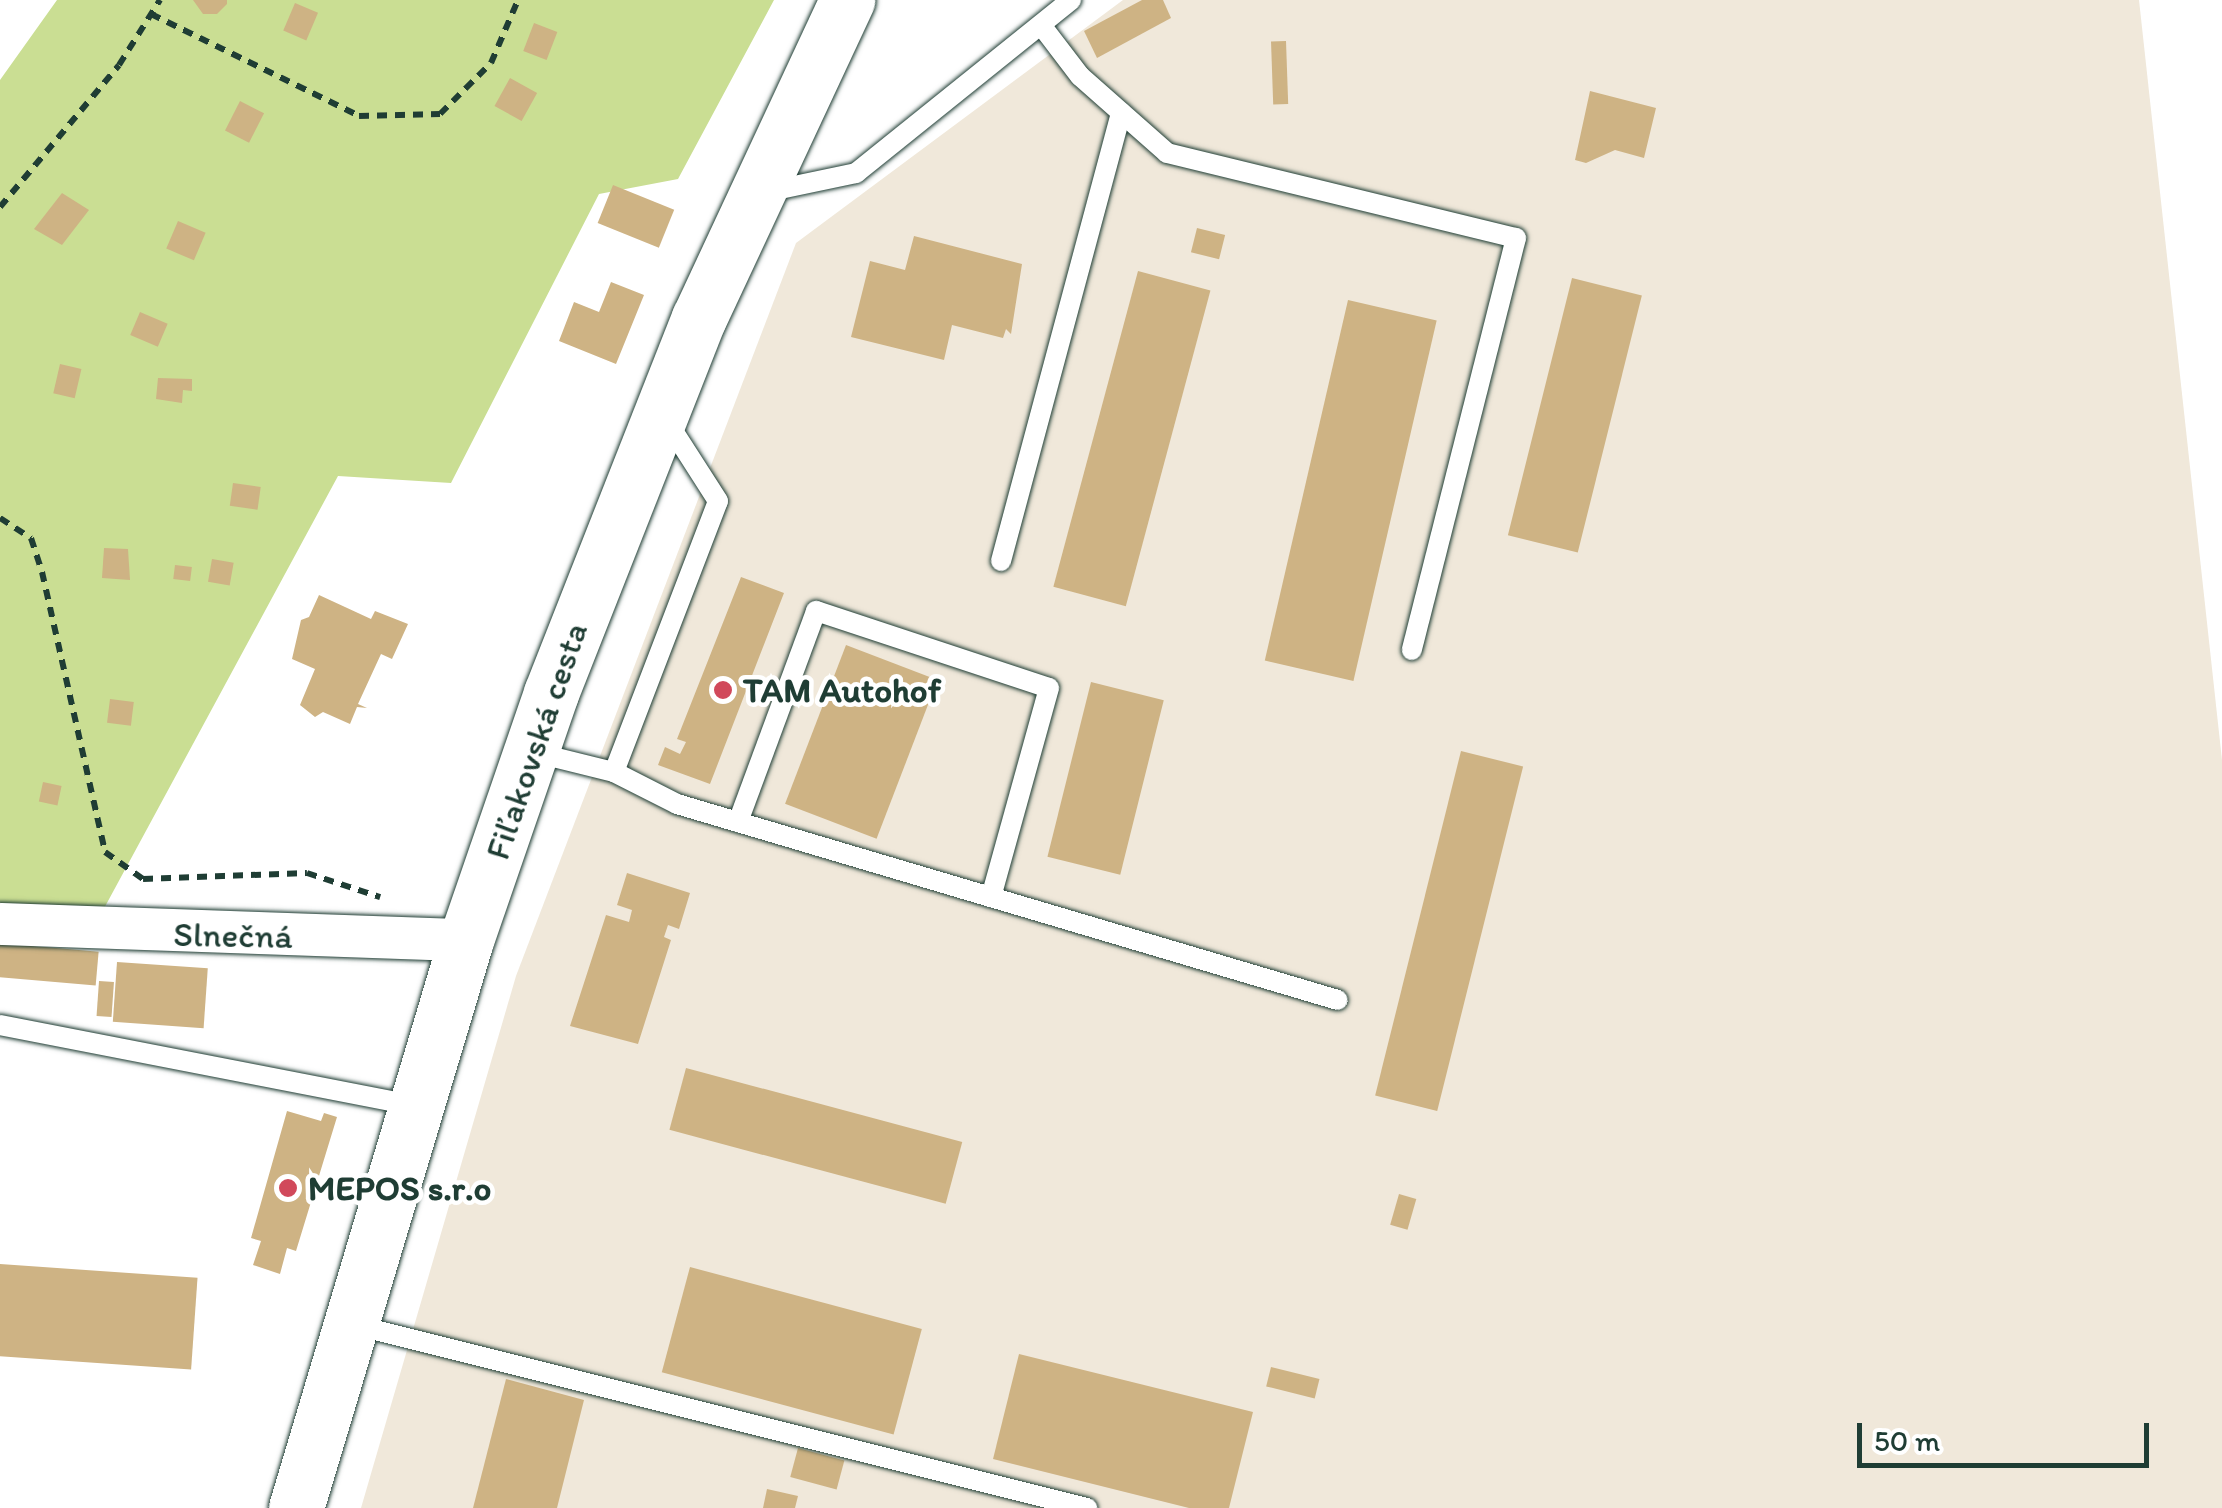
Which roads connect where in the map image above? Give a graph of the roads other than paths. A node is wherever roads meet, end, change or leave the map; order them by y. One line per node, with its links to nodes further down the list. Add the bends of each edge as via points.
1 (846, 0): 5 (street, Fiľakovská cesta)
2 (1071, 0): 3 (lane)
3 (1041, 24): 4 (lane, via 1080,76); 5 (lane, via 856,173)
4 (1121, 113): 7 (lane); 8 (lane, via 1166,153 1516,238)
5 (755, 194): 6 (street, Fiľakovská cesta)
6 (660, 411): 9 (street, Fiľakovská cesta); 10 (lane, via 718,501)
7 (1001, 561)
8 (1412, 650)
9 (531, 752): 10 (lane); 14 (street, Fiľakovská cesta)
10 (614, 772): 11 (lane, via 676,804)
11 (738, 822): 12 (lane); 12 (lane, via 816,611 1049,688)
12 (991, 897): 15 (lane)
13 (0, 924): 14 (street, Slnečná)
14 (466, 940): 17 (street, Fiľakovská cesta)
15 (1338, 1000)
16 (0, 1025): 17 (lane)
17 (415, 1106): 18 (street, Fiľakovská cesta)
18 (350, 1324): 19 (street, Fiľakovská cesta); 20 (lane)
19 (296, 1508)
20 (1086, 1508)

